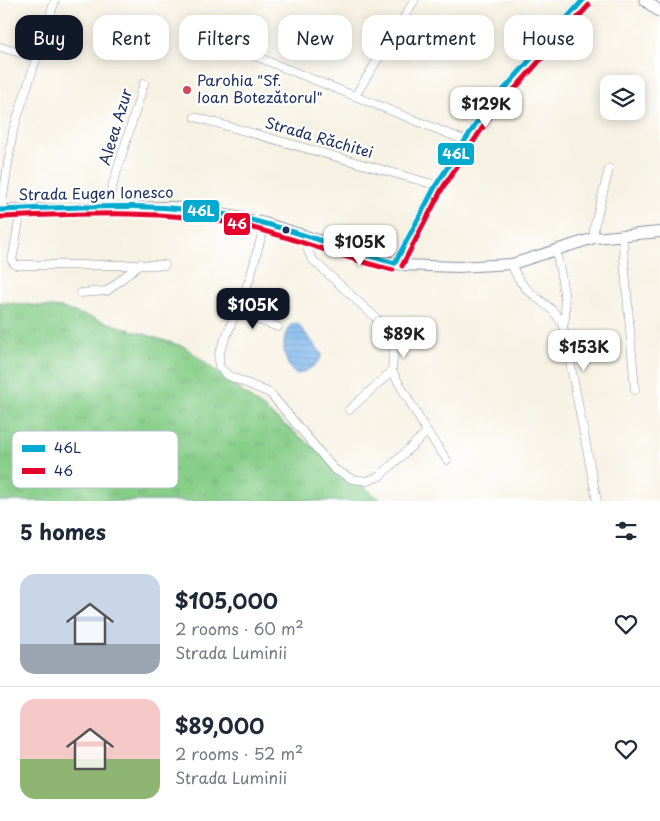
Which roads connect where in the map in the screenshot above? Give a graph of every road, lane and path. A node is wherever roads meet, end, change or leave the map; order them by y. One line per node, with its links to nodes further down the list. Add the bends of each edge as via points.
1 (53, 0): 6 (street)
2 (583, 0): 14 (street, via 483,113)
3 (645, 0): 5 (main road)
4 (414, 2): 12 (street)
5 (660, 12)
6 (49, 15)
7 (0, 47): 8 (street)
8 (15, 51)
9 (36, 60): 19 (street, via 13,131)
10 (265, 60): 12 (street)
11 (144, 83): 17 (street, Aleea Azur)
12 (355, 96): 14 (street)
13 (195, 117): 16 (street, Strada Răchitei)
14 (464, 140): 16 (street)
15 (609, 170): 24 (street)
16 (436, 185): 26 (street)
17 (106, 207): 18 (street, Strada Eugen Ionesco); 20 (street, Strada Eugen Ionesco, via 170,207)
18 (21, 209): 19 (street, Strada Eugen Ionesco); 27 (street, via 13,264)
19 (0, 210)
20 (265, 223): 23 (street, Strada Eugen Ionesco); 31 (street, via 258,255)
21 (660, 232): 22 (street, Strada Eugen Ionesco)
22 (622, 234): 24 (street, Strada Eugen Ionesco); 35 (street)
23 (311, 238): 26 (street, Strada Eugen Ionesco); 34 (street, via 308,251 313,260 390,331 394,344)
24 (594, 238): 25 (street, Strada Eugen Ionesco)
25 (556, 249): 28 (street, Strada Eugen Ionesco); 32 (street, via 566,319)
26 (396, 263): 28 (street, Strada Eugen Ionesco, via 472,268)
27 (140, 264): 29 (street); 30 (street, via 107,291)
28 (512, 264): 32 (street, via 521,285 551,309)
29 (165, 265)
30 (82, 293)
31 (236, 312): 33 (street); 37 (street, via 218,354 221,370 270,393 338,472 356,480 377,478)
32 (563, 326): 39 (street)
33 (278, 327)
34 (392, 371): 36 (street); 37 (street)
35 (635, 390)
36 (349, 410)
37 (427, 432): 38 (street)
38 (447, 460)
39 (597, 501)

